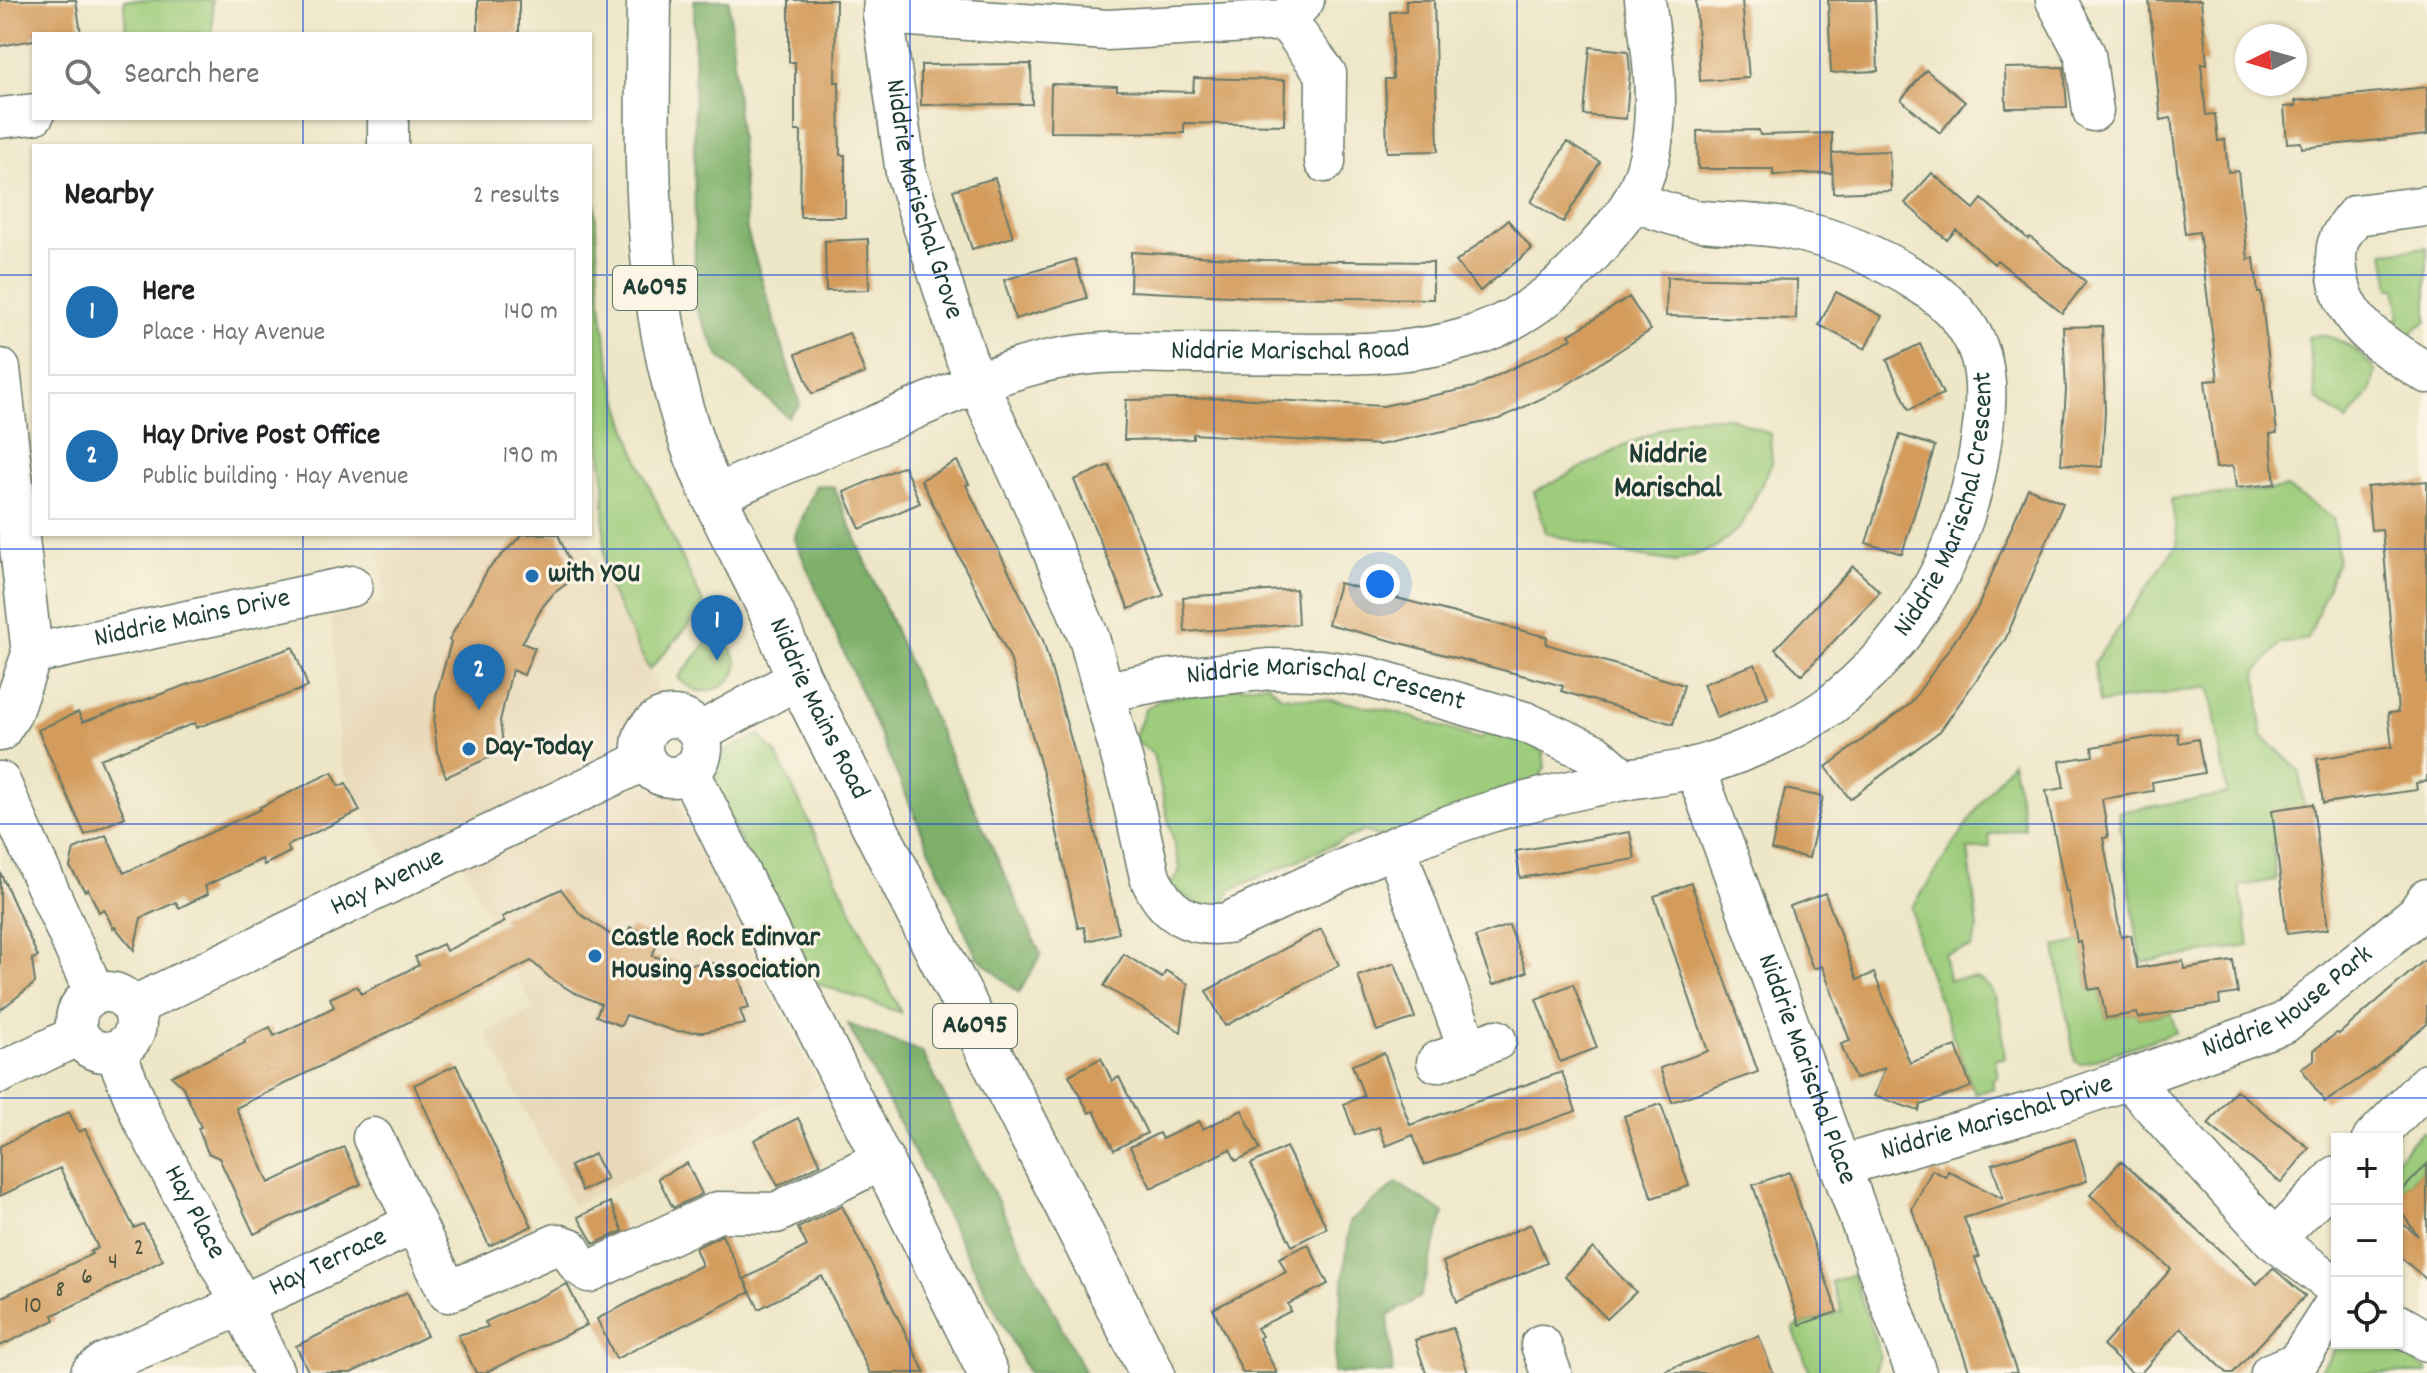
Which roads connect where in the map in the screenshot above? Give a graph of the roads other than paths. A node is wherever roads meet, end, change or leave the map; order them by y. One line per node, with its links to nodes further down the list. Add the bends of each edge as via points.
1 (649, 0): 17 (main road, Niddrie Mains Road / A6095, via 647,171 656,303 686,428)
2 (1645, 0): 12 (street, Niddrie Marischal Road, via 1656,76 1655,115 1647,163)
3 (2056, 0): 6 (street, via 2085,54)
4 (883, 7): 5 (street, Niddrie Marischal Grove, via 1107,30); 16 (street, Niddrie Marischal Grove, via 906,173)
5 (1295, 10): 11 (street, Niddrie Marischal Grove, via 1326,74)
6 (2093, 111)
7 (32, 114): 8 (street)
8 (0, 118)
9 (388, 120): 10 (street)
10 (388, 144)
11 (1325, 162)
12 (1633, 200): 16 (street, Niddrie Marischal Road, via 1581,266 1542,302 1457,343 1370,354 1073,356); 25 (street, Niddrie Marischal Crescent, via 1699,221 1789,229 1839,242 1888,264 1955,310 1984,367 1987,402 1980,454 1941,577 1918,613 1841,698 1749,749)
13 (2427, 206): 15 (street, via 2356,215 2338,237 2336,262 2341,297 2351,316)
14 (0, 369): 19 (street)
15 (2427, 373)
16 (977, 382): 17 (street, Niddrie Marischal Road); 21 (street, Niddrie Marischal Crescent, via 1069,586)
17 (714, 497): 20 (main road, Niddrie Mains Road / A6095)
18 (352, 586): 19 (street, Niddrie Mains Drive)
19 (32, 654): 22 (street)
20 (799, 678): 23 (street); 53 (main road, Niddrie Mains Road / A6095)
21 (1105, 692): 27 (street, Niddrie Marischal Crescent, via 1270,669 1368,677 1525,722 1595,754); 29 (street, Niddrie Marischal Crescent, via 1150,877 1166,907 1180,917 1211,925 1227,923)
22 (0, 731)
23 (699, 733): 24 (street, via 686,719 658,720 642,742); 26 (street, via 700,758)
24 (645, 760): 26 (street, via 664,776); 31 (street, Hay Avenue)
25 (1695, 767): 27 (street, Niddrie Marischal Crescent); 41 (street, Niddrie Marischal Place)
26 (689, 771): 40 (street)
27 (1625, 780): 29 (street, Niddrie Marischal Crescent, via 1529,800 1460,821)
28 (0, 782): 31 (street)
29 (1396, 849): 34 (street)
30 (2427, 899): 36 (street, Niddrie House Park, via 2417,914 2284,1023)
31 (114, 1000): 32 (street, via 88,997 78,1010); 33 (street, via 135,1015 130,1041)
32 (78, 1035): 33 (street, via 98,1052); 35 (street)
33 (115, 1051): 46 (street, Hay Place, via 142,1117)
34 (1467, 1051)
35 (0, 1073)
36 (2129, 1079): 41 (street, Niddrie Marischal Drive); 44 (street, Niddrie Marischal Drive)
37 (2427, 1084): 38 (street)
38 (2379, 1133)
39 (373, 1138): 43 (street, Hay Terrace)
40 (883, 1159): 43 (street, Hay Terrace, via 776,1213 718,1212 589,1272 569,1248 557,1244 448,1292); 52 (street)
41 (1840, 1166): 54 (street, Niddrie Marischal Place)
42 (2331, 1182): 44 (street)
43 (415, 1223): 46 (street, Hay Terrace)
44 (2274, 1240): 45 (street, Niddrie Marischal Drive)
45 (2331, 1283)
46 (242, 1305): 50 (street, Hay Terrace); 51 (street, Hay Place)
47 (2331, 1310): 55 (street, via 2297,1363)
48 (2403, 1327): 49 (street)
49 (2427, 1341)
50 (91, 1373)
51 (274, 1373)
52 (988, 1373)
53 (1152, 1373)
54 (1916, 1373)
55 (2271, 1373)

